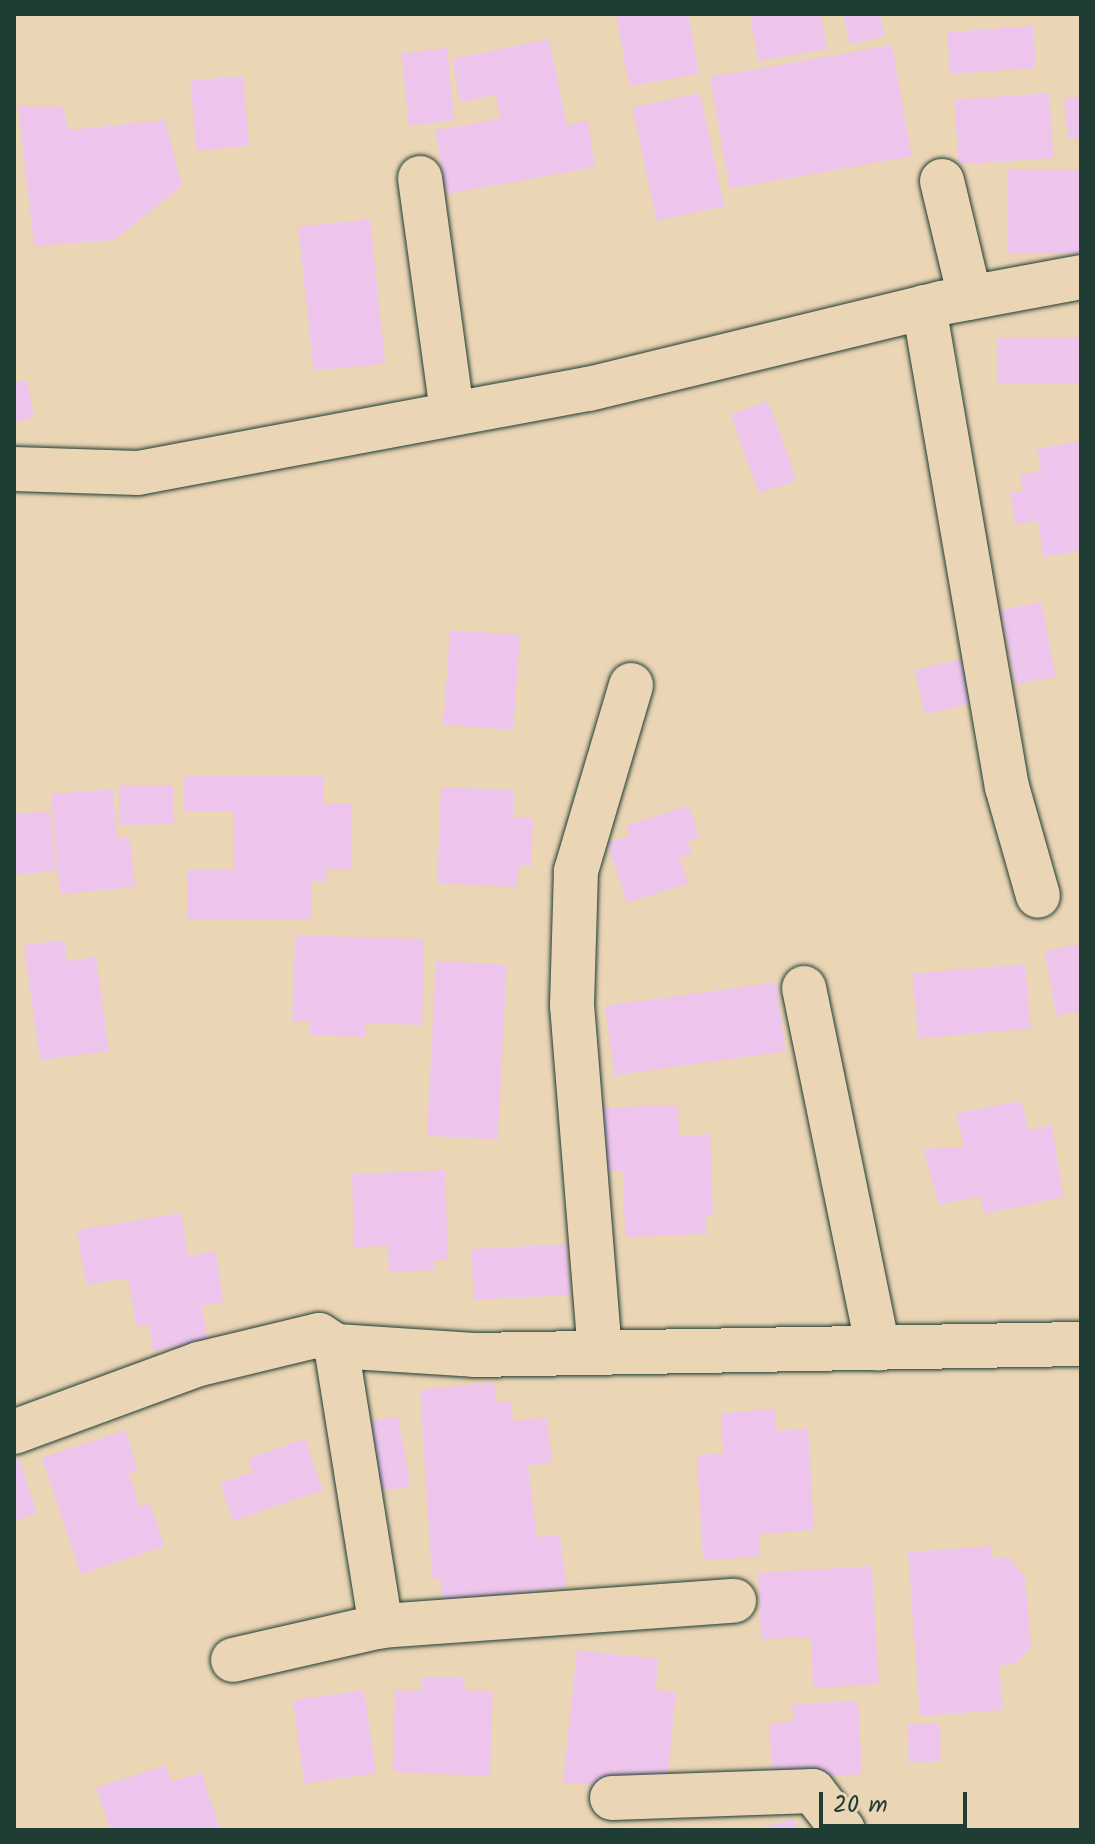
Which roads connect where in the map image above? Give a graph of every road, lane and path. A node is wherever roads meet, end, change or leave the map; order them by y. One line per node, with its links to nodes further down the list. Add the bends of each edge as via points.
1 (420, 178): 6 (street)
2 (942, 181): 4 (street)
3 (1081, 277): 4 (street)
4 (970, 298): 5 (street)
5 (924, 307): 6 (street, via 589,389); 9 (street, via 1007,787)
6 (452, 412): 7 (street, via 138,473)
7 (14, 469)
8 (631, 685): 14 (street, via 576,871 572,1005)
9 (1038, 896)
10 (804, 988): 13 (street)
11 (1081, 1344): 13 (street)
12 (336, 1346): 14 (street); 15 (street, via 319,1335 270,1343); 17 (street)
13 (878, 1348): 14 (street)
14 (600, 1353)
15 (14, 1432)
16 (734, 1601): 17 (street)
17 (381, 1626): 18 (street)
18 (233, 1660)
19 (612, 1798): 20 (street, via 813,1791)
20 (843, 1830)

